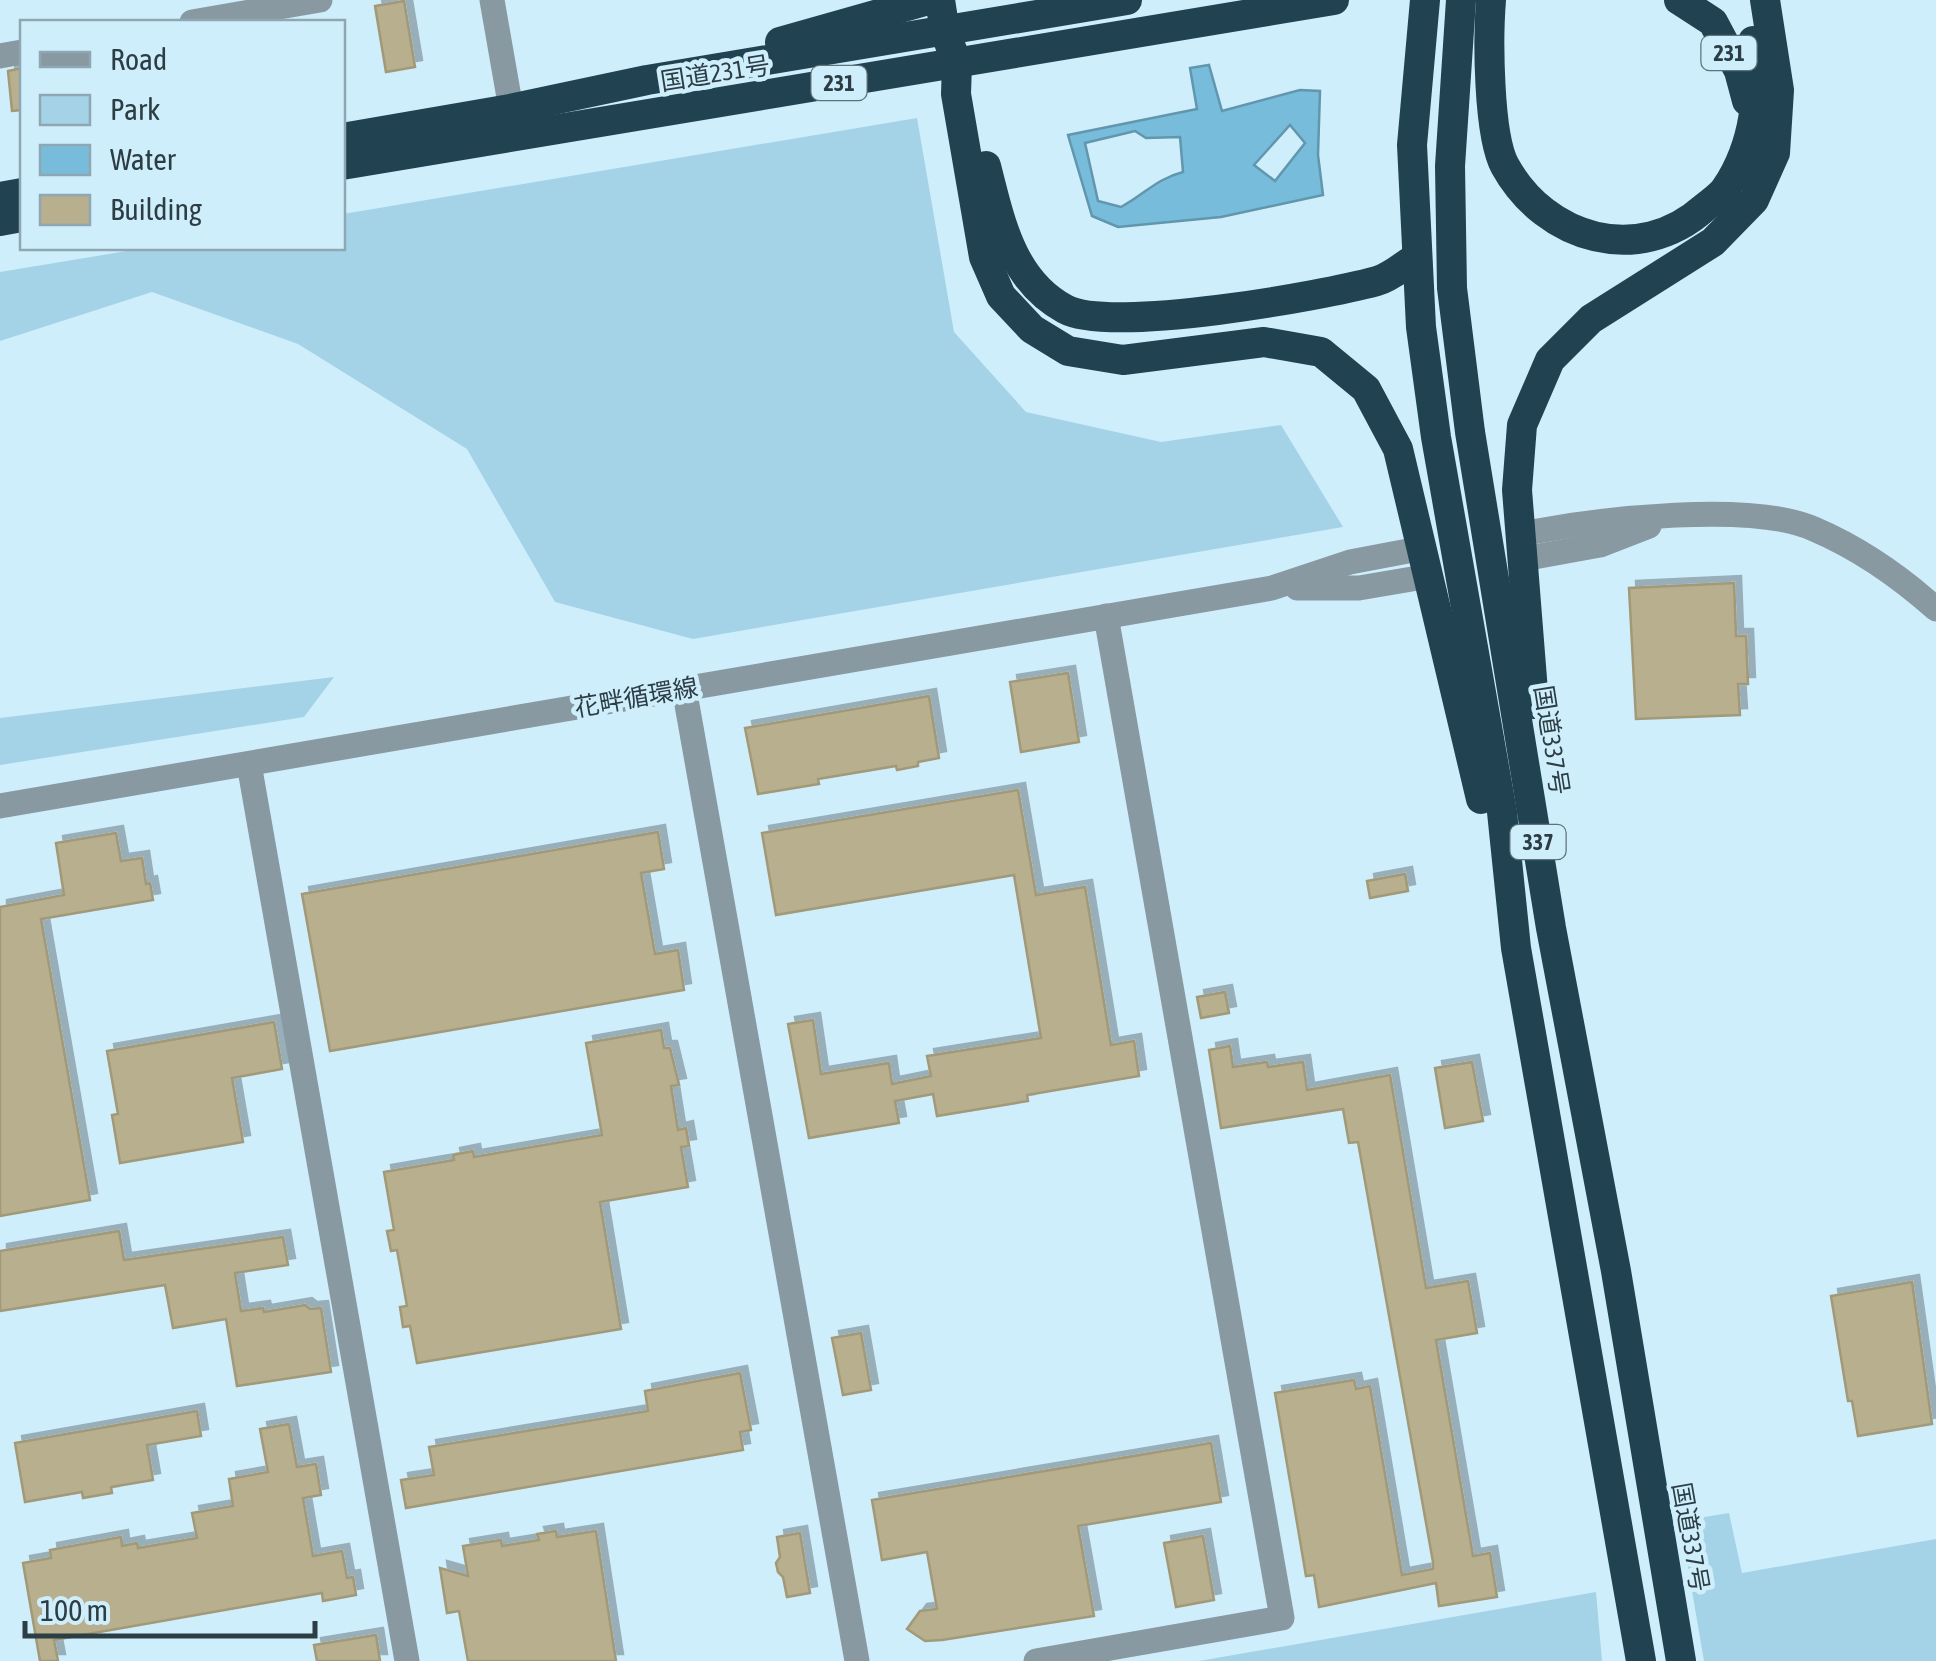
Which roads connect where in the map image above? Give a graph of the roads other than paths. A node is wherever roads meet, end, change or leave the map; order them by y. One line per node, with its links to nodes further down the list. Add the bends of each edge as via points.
1 (320, 0): 13 (street)
2 (492, 0): 17 (street)
3 (928, 0): 16 (highway, 国道231号 / 231)
4 (940, 0): 14 (highway)
5 (1127, 0): 14 (highway, 国道231号 / 231)
6 (1334, 0): 15 (highway, 国道231号 / 231)
7 (1679, 0): 18 (highway, 231, via 1713,22 1739,71)
8 (1746, 0): 18 (highway, 231, via 1757,67)
9 (1765, 0): 31 (highway, via 1779,90 1775,153 1754,200 1712,242 1591,318 1550,360 1522,425 1517,490)
10 (1490, 7): 18 (highway, 231, via 1494,125 1504,164 1528,197 1564,226 1605,240 1646,240 1689,222 1725,190)
11 (1460, 9): 31 (highway, 国道337号 / 337, via 1450,166 1452,288)
12 (1424, 12): 21 (highway, 337, via 1412,145)
13 (204, 20)
14 (945, 32): 15 (highway); 16 (highway, 国道231号 / 231)
15 (957, 63): 17 (highway, 国道231号 / 231); 21 (highway, via 970,89 1008,248 1034,286 1066,310 1132,320 1228,307 1382,280); 32 (highway, via 956,94 984,257 1001,296 1032,329 1068,350 1123,360 1264,342 1321,352 1366,389 1398,449)
16 (647, 80): 17 (highway, 国道231号 / 231)
17 (513, 122): 19 (highway, 国道231号 / 231); 20 (highway, 国道231号 / 231)
18 (1753, 124)
19 (345, 138)
20 (345, 164)
21 (1416, 258): 32 (highway, 337, via 1420,327 1502,812)
22 (1533, 544): 26 (street, via 1600,545 1673,517 1751,514 1812,527 1896,573)
23 (1408, 551): 25 (street, 花畔循環線)
24 (1412, 579): 25 (street, 花畔循環線, via 1358,588)
25 (1272, 588): 27 (street, 花畔循環線)
26 (1936, 609)
27 (1106, 616): 28 (street, 花畔循環線); 35 (street, via 1282,1618)
28 (684, 688): 29 (street, 花畔循環線); 34 (street)
29 (249, 764): 30 (street, 花畔循環線); 33 (street)
30 (0, 806)
31 (1551, 928): 37 (highway, 国道337号 / 337)
32 (1516, 948): 36 (highway, 337)
33 (407, 1661)
34 (857, 1661)
35 (1036, 1661)
36 (1641, 1661)
37 (1681, 1661)

